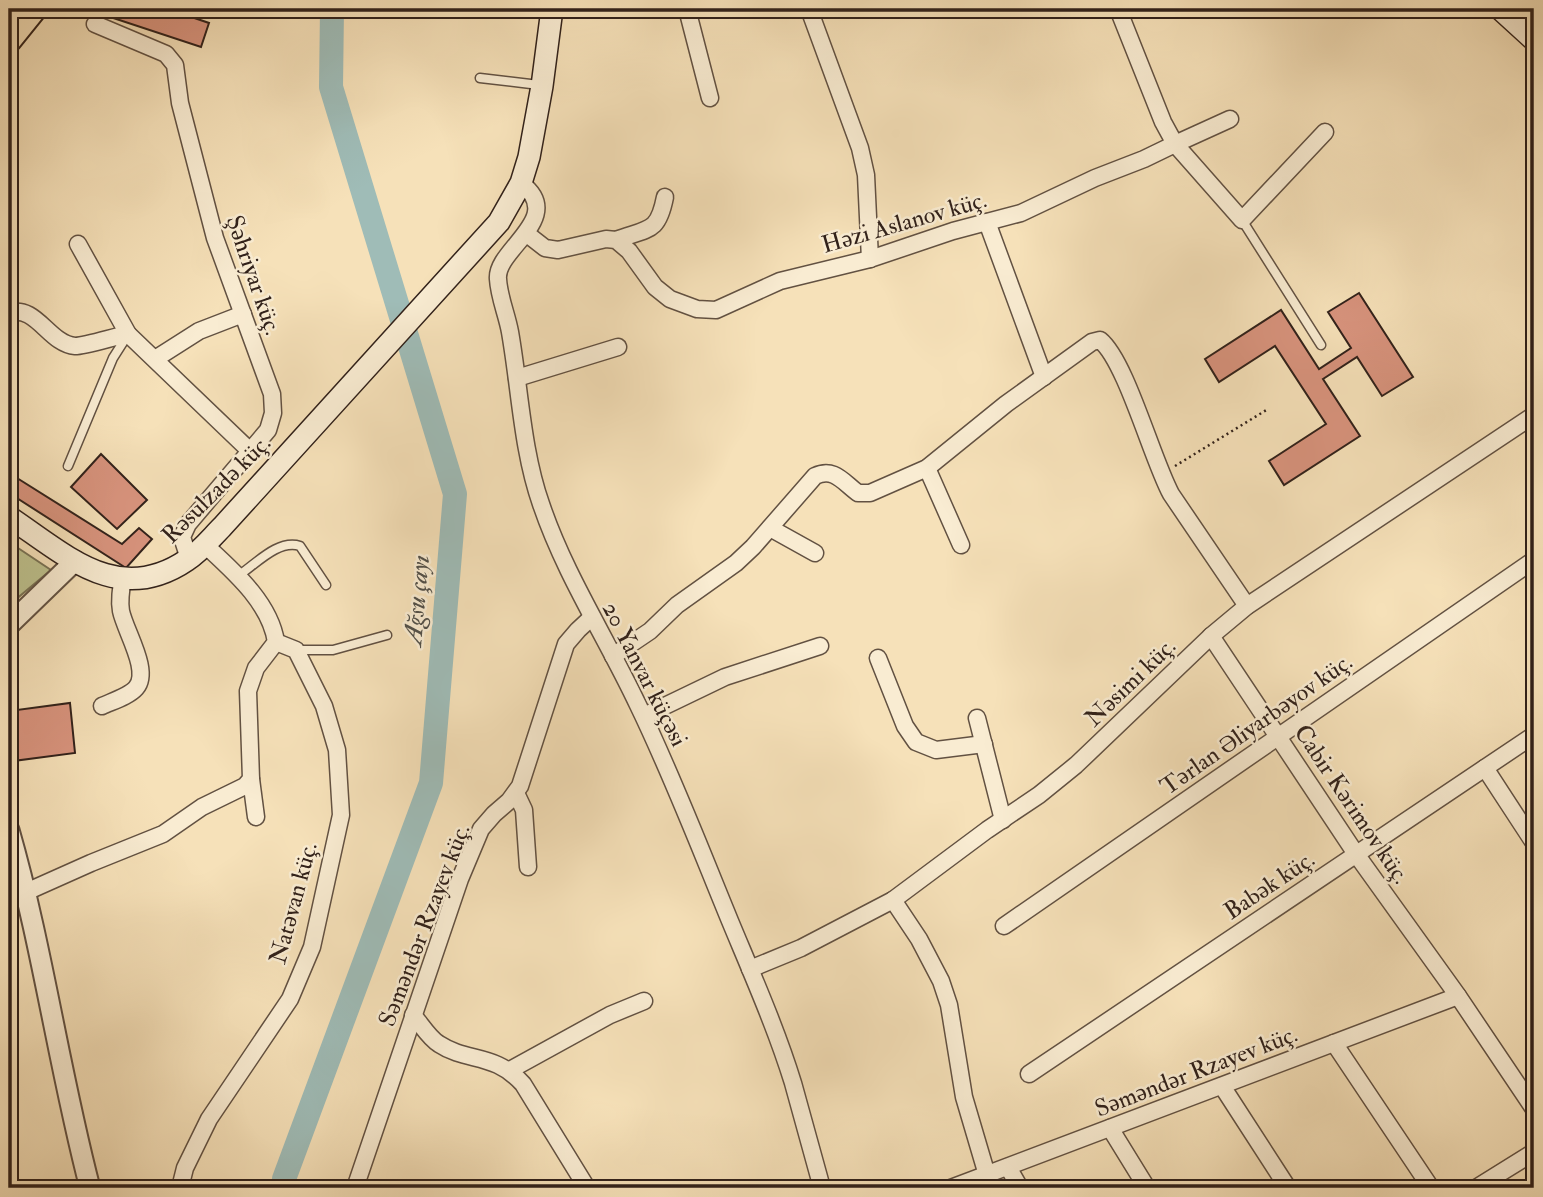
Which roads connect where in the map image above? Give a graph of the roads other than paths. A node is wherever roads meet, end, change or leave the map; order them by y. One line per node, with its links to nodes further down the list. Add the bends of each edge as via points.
1 (34, 9): 8 (main road)
2 (552, 9): 11 (main road, Rəsulzadə küç.)
3 (687, 9): 12 (street)
4 (809, 9): 23 (street, via 860,148 866,175)
5 (1118, 9): 15 (street)
6 (1500, 9): 9 (main road)
7 (95, 24): 25 (street, Şəhriyar küç., via 166,54 175,65 180,103 215,238)
8 (9, 40)
9 (1534, 40)
10 (480, 78): 11 (lane)
11 (542, 86): 16 (main road, Rəsulzadə küç.)
12 (710, 98)
13 (1230, 119): 15 (street, Həzi Aslanov küç.)
14 (1325, 132): 18 (street)
15 (1175, 144): 18 (street); 19 (street, Həzi Aslanov küç., via 1021,213)
16 (521, 183): 20 (street, 20 Yanvar küçəsi, via 536,201); 39 (main road, Rəsulzadə küç., via 499,222 469,257)
17 (664, 197): 21 (street, via 661,218 654,226)
18 (1242, 220): 27 (lane)
19 (987, 222): 23 (street, Həzi Aslanov küç.); 30 (street)
20 (527, 234): 21 (street, via 545,248 558,250); 31 (street, 20 Yanvar küçəsi, via 500,265 497,278)
21 (617, 240): 23 (street, Həzi Aslanov küç., via 655,287 670,299 697,309 716,310 780,281)
22 (78, 244): 26 (street)
23 (870, 259)
24 (9, 313): 26 (street, via 28,314 75,346)
25 (243, 314): 29 (street, via 199,331); 33 (street, Şəhriyar küç., via 272,394 273,412 268,429)
26 (128, 334): 29 (street); 34 (lane, via 113,358)
27 (1321, 345)
28 (618, 347): 31 (street)
29 (155, 359): 33 (street)
30 (1044, 377): 35 (street); 46 (street, via 1092,342 1100,340 1107,346 1160,475)
31 (517, 378): 47 (street, 20 Yanvar küçəsi, via 540,504)
32 (1534, 415): 46 (street, Nəsimi küç.)
33 (250, 451): 39 (street, Şəhriyar küç., via 188,524 182,537)
34 (68, 466)
35 (927, 468): 37 (street, via 870,493 858,493 825,472 815,476); 38 (street)
36 (9, 517): 42 (main road, Rəsulzadə küç.)
37 (769, 528): 40 (street); 54 (street, via 736,563)
38 (961, 545)
39 (197, 551): 43 (street); 44 (main road, Rəsulzadə küç., via 169,572 147,580)
40 (815, 553)
41 (1534, 560): 60 (street, Tərlan Əliyarbəyov küç.)
42 (75, 561): 44 (main road, Rəsulzadə küç., via 103,575); 48 (street)
43 (239, 576): 45 (lane, via 290,543 300,546); 51 (street, via 274,629)
44 (123, 578): 56 (street, via 121,612 141,681 134,690)
45 (326, 585)
46 (1247, 606): 50 (street, Nəsimi küç.)
47 (592, 617): 54 (street, 20 Yanvar küçəsi); 64 (street, Səməndər Rzayev küç., via 566,644)
48 (9, 625)
49 (387, 635): 53 (lane, via 332,650)
50 (1211, 636): 60 (street, Cabir Kərimov küç.); 66 (street, Nəsimi küç., via 1076,765)
51 (276, 642): 53 (street); 63 (street, via 256,668 248,691)
52 (820, 646): 57 (street, via 725,677)
53 (296, 650): 88 (street, Natəvan küç., via 324,706 337,750 341,815 312,947 290,999 209,1119)
54 (613, 656): 57 (street, 20 Yanvar küçəsi)
55 (878, 659): 61 (street, via 916,743 936,750)
56 (103, 706)
57 (644, 716): 74 (street, 20 Yanvar küçəsi)
58 (977, 718): 61 (street)
59 (1534, 734): 62 (street, Babək küç.)
60 (1278, 736): 69 (street, Cabir Kərimov küç.); 73 (street, Tərlan Əliyarbəyov küç.)
61 (984, 744): 66 (street)
62 (1485, 768): 68 (street); 69 (street, Babək küç.)
63 (251, 779): 65 (street); 71 (street, via 163,834)
64 (516, 793): 70 (street, via 524,810); 77 (street, Səməndər Rzayev küç., via 481,829)
65 (256, 817)
66 (1003, 820): 72 (street, Nəsimi küç.)
67 (9, 830): 71 (street)
68 (1534, 843)
69 (1356, 854): 75 (street, Cabir Kərimov küç.); 80 (street, Babək küç.)
70 (528, 867)
71 (26, 892): 87 (street)
72 (893, 900): 74 (street, Nəsimi küç.); 86 (street, via 919,939 949,1004 964,1097)
73 (1004, 926)
74 (750, 969): 91 (street, 20 Yanvar küçəsi, via 792,1081)
75 (1458, 996): 78 (street, Səməndər Rzayev küç.); 82 (street, Cabir Kərimov küç.)
76 (644, 1002): 79 (street, via 610,1015)
77 (413, 1016): 79 (street, via 438,1044); 89 (street, Səməndər Rzayev küç.)
78 (1334, 1043): 81 (street, Səməndər Rzayev küç.); 96 (street)
79 (510, 1070): 90 (street, via 523,1083)
80 (1029, 1074)
81 (1222, 1086): 83 (street, Səməndər Rzayev küç.); 95 (street)
82 (1534, 1109)
83 (1110, 1128): 85 (street, Səməndər Rzayev küç.); 94 (street)
84 (1534, 1152): 97 (street)
85 (1008, 1167): 86 (street, Səməndər Rzayev küç.); 93 (street)
86 (987, 1175): 92 (street, Səməndər Rzayev küç.)
87 (90, 1188)
88 (180, 1188)
89 (355, 1188)
90 (587, 1188)
91 (822, 1188)
92 (951, 1188)
93 (1020, 1188)
94 (1147, 1188)
95 (1287, 1188)
96 (1431, 1188)
97 (1476, 1188)

